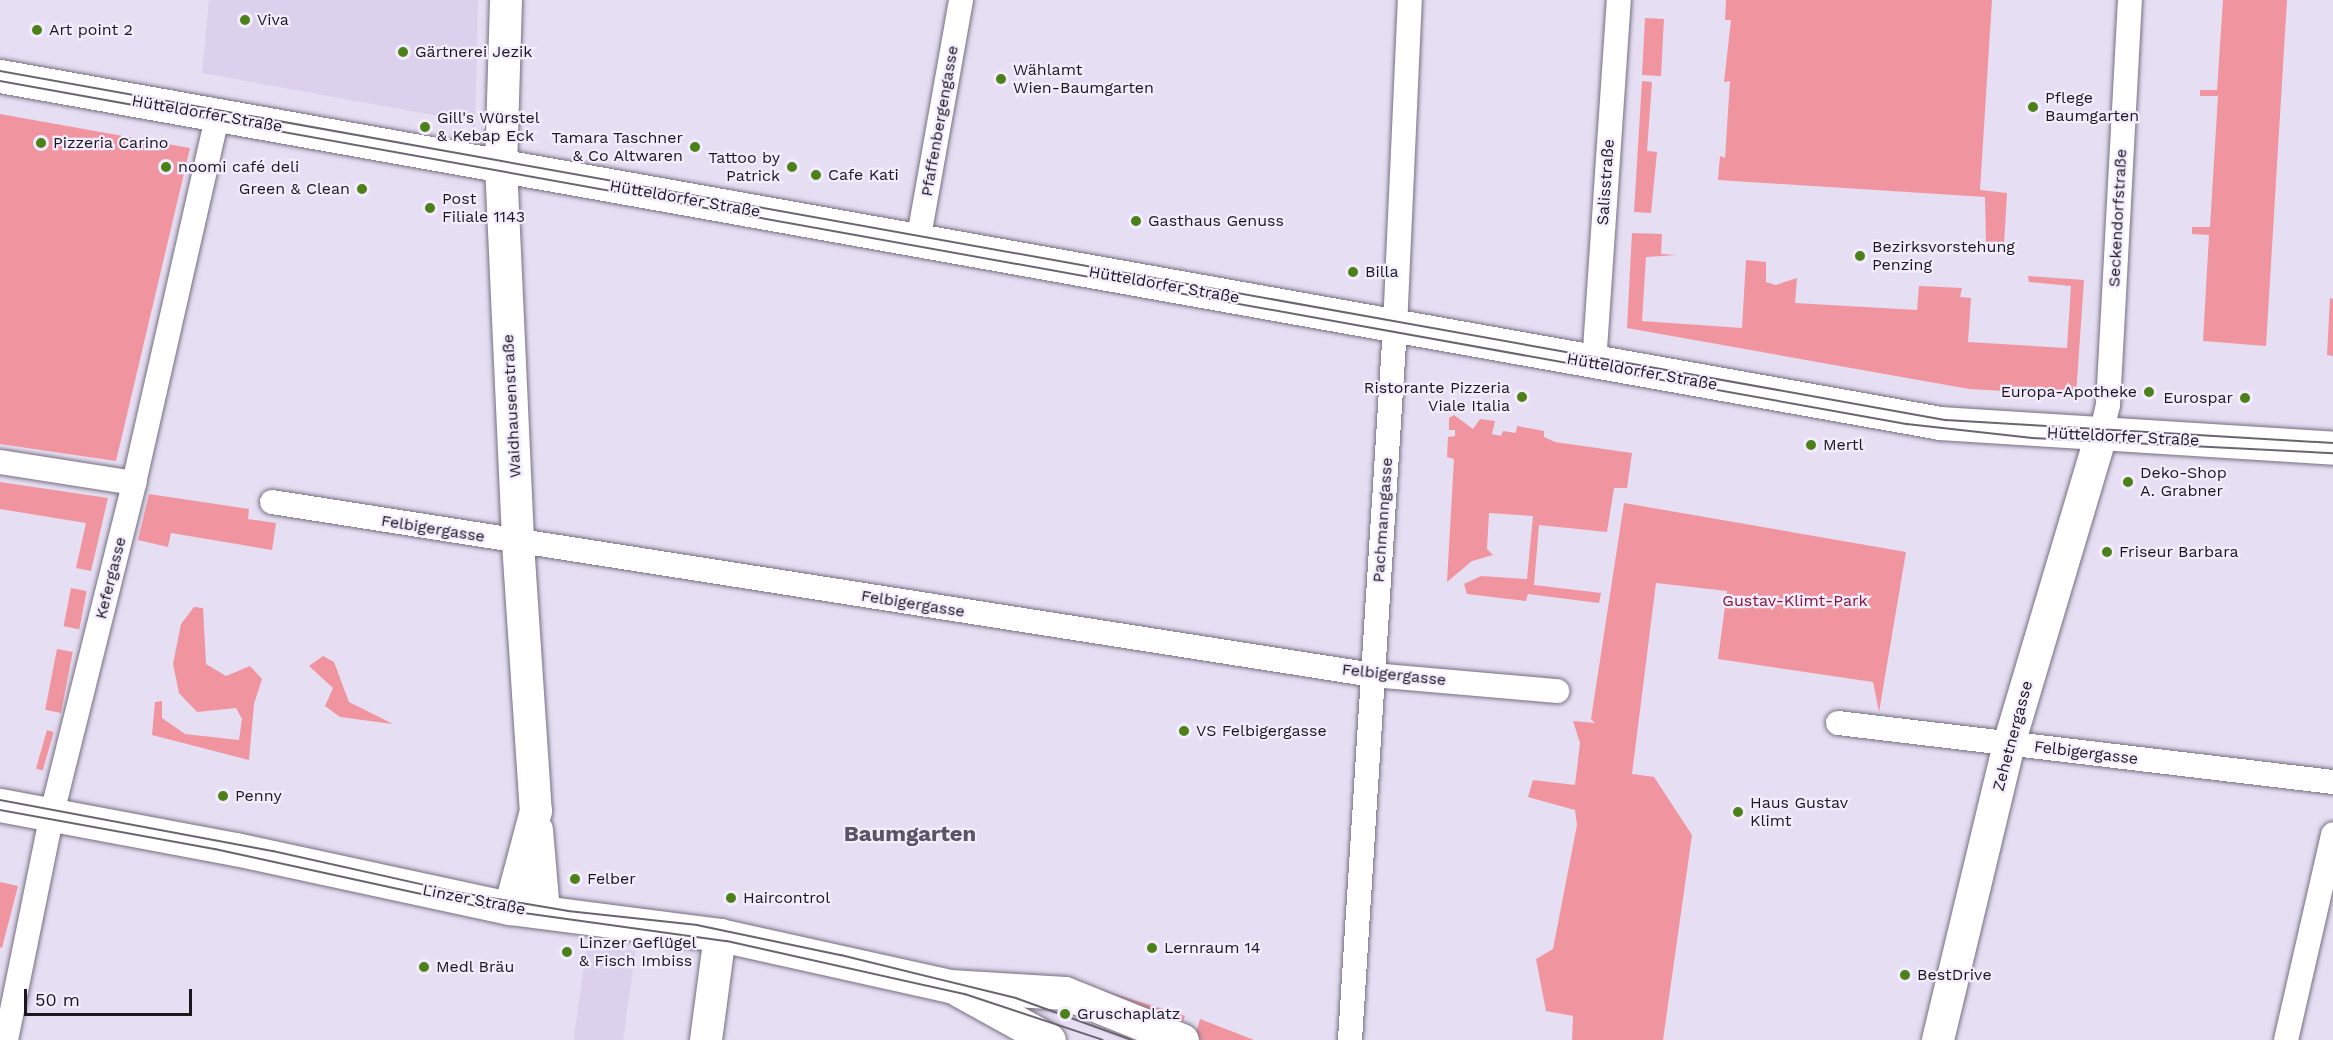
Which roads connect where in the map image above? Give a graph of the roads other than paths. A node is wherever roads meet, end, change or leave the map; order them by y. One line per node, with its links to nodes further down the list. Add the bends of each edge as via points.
1 (506, 0): 8 (street, Waidhausenstraße)
2 (961, 0): 9 (street, Pfaffenbergengasse)
3 (1410, 0): 10 (street, Pachmanngasse)
4 (1619, 0): 11 (street, Salisstraße)
5 (2130, 0): 12 (street, Seckendorfstraße, via 2108,405)
6 (0, 76): 7 (main road, Hütteldorfer Straße)
7 (217, 117): 8 (main road, Hütteldorfer Straße); 15 (street, Kefergasse)
8 (501, 165): 9 (main road, Hütteldorfer Straße); 17 (street, Waidhausenstraße)
9 (918, 242): 10 (main road, Hütteldorfer Straße)
10 (1395, 327): 11 (main road, Hütteldorfer Straße); 18 (street, Pachmanngasse)
11 (1594, 364): 12 (main road, Hütteldorfer Straße, via 1940,423)
12 (2101, 435): 13 (main road, Hütteldorfer Straße); 21 (street, Zehetnergasse)
13 (2333, 448)
14 (0, 462): 15 (street)
15 (134, 483): 25 (street, Kefergasse)
16 (272, 502): 17 (street, Felbigergasse)
17 (518, 543): 18 (street, Felbigergasse); 24 (street, Waidhausenstraße)
18 (1373, 675): 19 (street, Felbigergasse); 37 (street, Pachmanngasse)
19 (1557, 691)
20 (1838, 723): 21 (street, Felbigergasse)
21 (2009, 744): 22 (street, Felbigergasse); 38 (street, Zehetnergasse)
22 (2333, 782)
23 (0, 806): 25 (main road, Linzer Straße)
24 (536, 811): 27 (street, Waidhausenstraße); 28 (street, Waidhausenstraße)
25 (52, 815): 27 (main road, Linzer Straße, via 236,849); 33 (street, Kefergasse)
26 (2333, 834): 39 (street)
27 (510, 908): 28 (main road, Linzer Straße)
28 (544, 912): 29 (main road, Linzer Straße)
29 (720, 935): 30 (main road, Linzer Straße); 34 (street)
30 (950, 986): 31 (main road, Linzer Straße); 32 (main road, Linzer Straße)
31 (1040, 993): 32 (street); 36 (main road, Linzer Straße, via 1065,993)
32 (1013, 1031): 35 (main road, Linzer Straße)
33 (6, 1040)
34 (706, 1040)
35 (1049, 1040)
36 (1182, 1040)
37 (1350, 1040)
38 (1938, 1040)
39 (2286, 1040)

